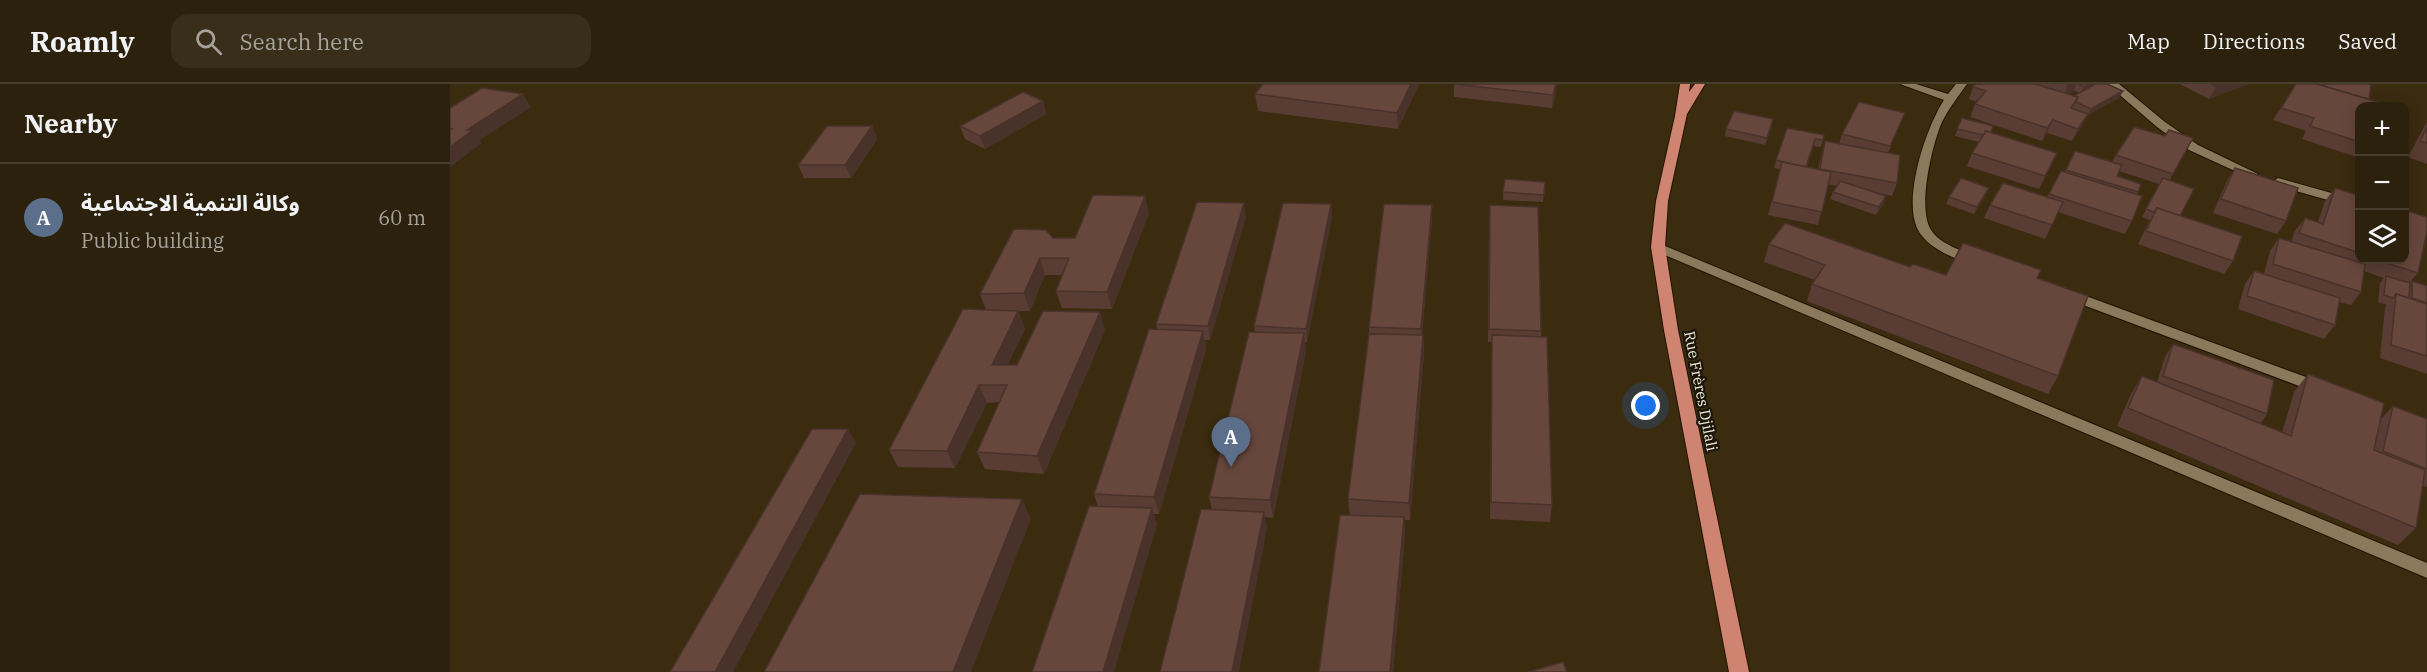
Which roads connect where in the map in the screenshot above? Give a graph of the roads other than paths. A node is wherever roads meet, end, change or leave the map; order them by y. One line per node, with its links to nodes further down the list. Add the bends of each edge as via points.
1 (1685, 84): 7 (main road)
2 (1700, 84): 7 (main road)
3 (1905, 84): 6 (street)
4 (1962, 84): 6 (street)
5 (2112, 84): 8 (street, via 2175,137 2204,155 2261,178)
6 (1949, 98): 10 (street, via 1938,117 1924,161 1922,223 1937,243)
7 (1681, 116): 9 (main road, Rue Frères Djilali, via 1662,201)
8 (2355, 204)
9 (1658, 247): 13 (street); 14 (main road, Rue Frères Djilali)
10 (1991, 266)
11 (2058, 291): 12 (street)
12 (2338, 394)
13 (2427, 571)
14 (1739, 672)

